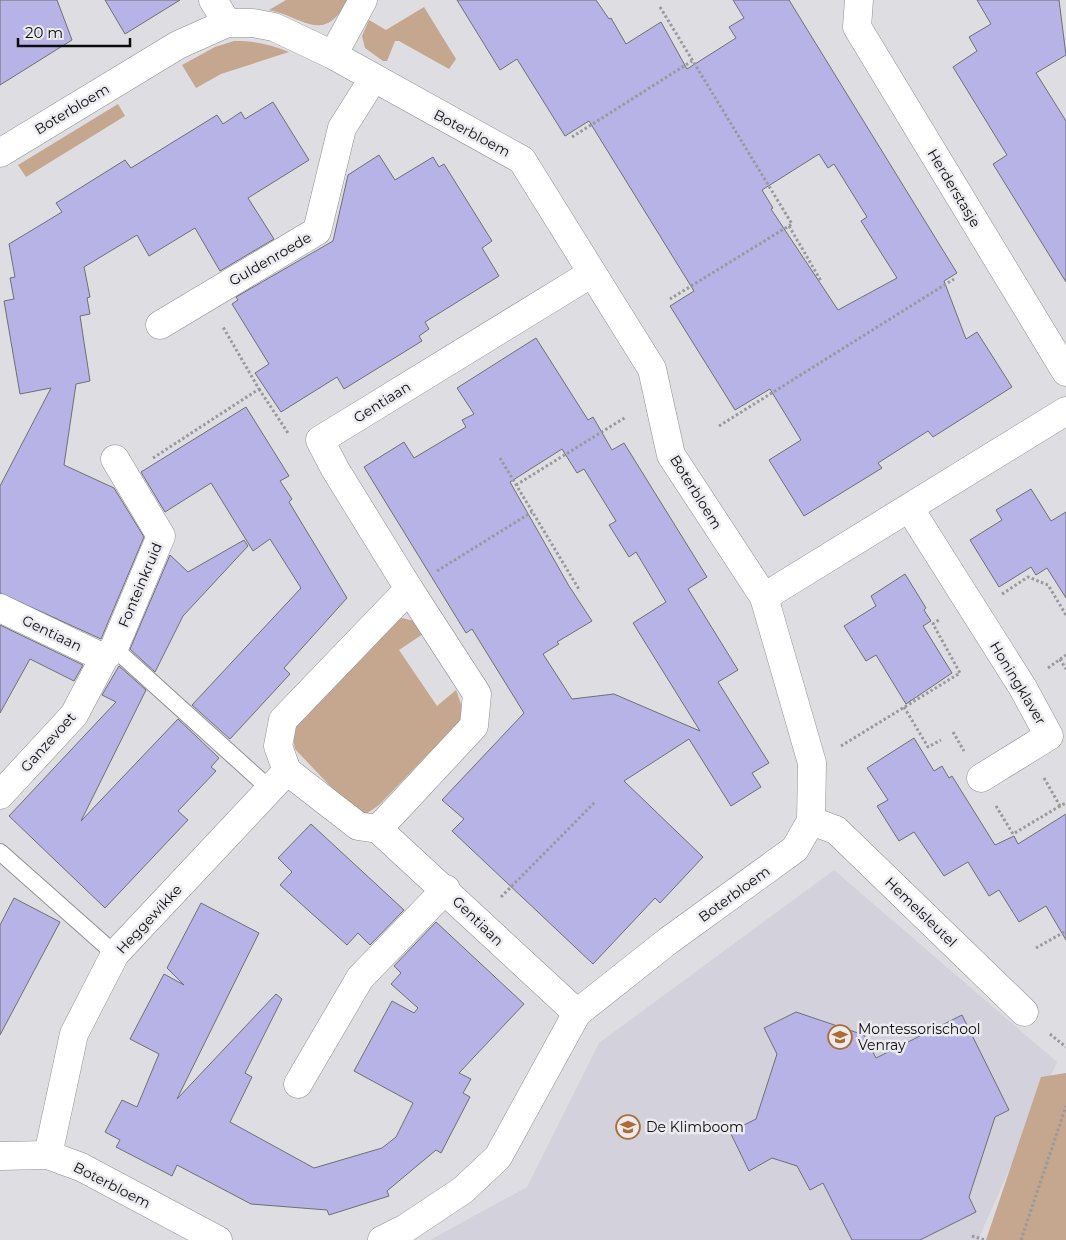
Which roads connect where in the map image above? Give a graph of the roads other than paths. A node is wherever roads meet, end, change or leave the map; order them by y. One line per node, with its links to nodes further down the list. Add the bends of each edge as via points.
1 (213, 0): 4 (street)
2 (363, 0): 5 (street)
3 (859, 0): 10 (street, Herderstasje, via 857,27)
4 (227, 23): 5 (street, Boterbloem, via 274,27); 7 (street, Boterbloem, via 178,45)
5 (333, 55): 6 (street, Boterbloem)
6 (373, 79): 8 (street, Boterbloem, via 522,160); 9 (street, Guldenroede, via 342,128 317,232)
7 (0, 153)
8 (592, 273): 14 (street, Gentiaan, via 320,440); 15 (street, Boterbloem, via 652,369 670,455)
9 (160, 325)
10 (1066, 372)
11 (1066, 411): 13 (street)
12 (120, 468): 17 (street, Fonteinkruid, via 161,536)
13 (910, 509): 15 (street); 18 (street, Honingklaver, via 1023,688 1049,736)
14 (409, 588): 19 (street, via 283,720 278,746); 22 (street, via 477,694 474,726)
15 (764, 597): 21 (street, Boterbloem, via 812,763)
16 (0, 608): 17 (street, Gentiaan)
17 (109, 653): 19 (lane); 20 (street, Ganzevoet, via 74,715)
18 (980, 778)
19 (279, 780): 22 (street, Gentiaan, via 358,826); 25 (street, Heggewikke)
20 (0, 795)
21 (812, 821): 26 (street, Hemelsleutel, via 836,830); 27 (street, Boterbloem, via 795,850 668,941)
22 (378, 829): 24 (street, Gentiaan)
23 (0, 852): 25 (lane)
24 (446, 889): 27 (street, Gentiaan); 28 (street, via 360,978)
25 (115, 954): 30 (street, Heggewikke, via 74,1034)
26 (1024, 1012)
27 (577, 1013): 32 (street, Boterbloem, via 498,1157 463,1190)
28 (298, 1084)
29 (0, 1156): 30 (street, Boterbloem)
30 (48, 1156): 31 (street, Boterbloem, via 81,1167)
31 (218, 1240)
32 (382, 1240)

